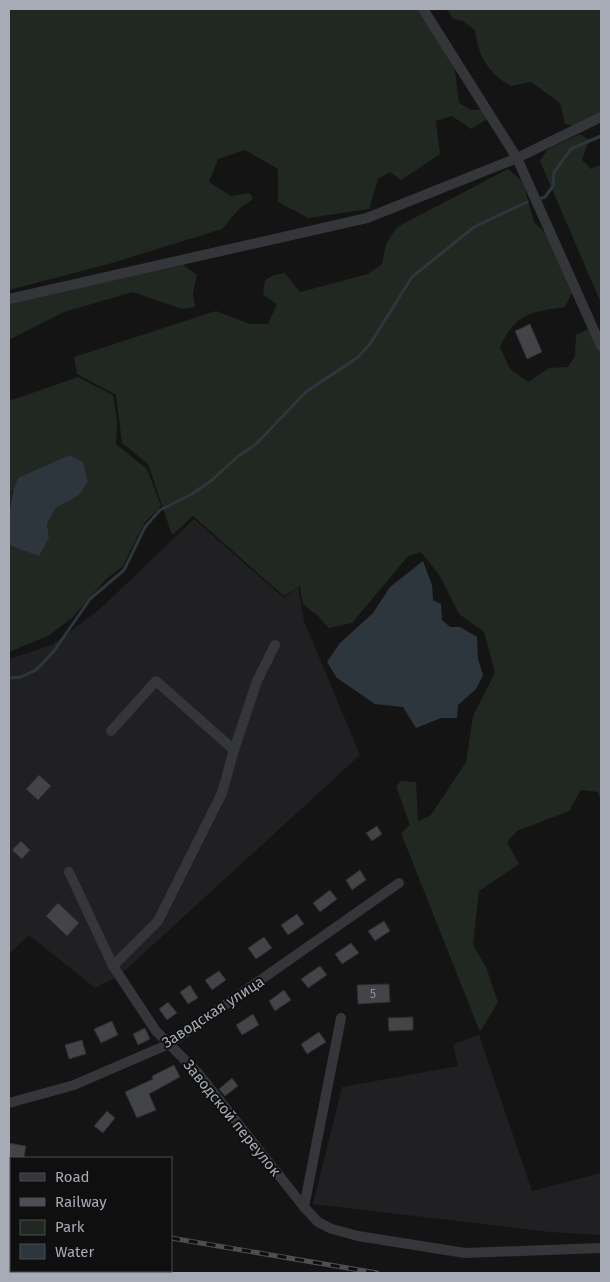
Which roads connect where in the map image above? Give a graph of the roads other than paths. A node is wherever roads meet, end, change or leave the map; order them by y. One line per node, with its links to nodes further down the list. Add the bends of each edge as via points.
1 (422, 9): 3 (street)
2 (601, 117): 3 (street)
3 (517, 158): 4 (street, via 367,218); 5 (street)
4 (9, 299)
5 (601, 346)
6 (275, 645): 8 (street, via 257,682)
7 (111, 730): 8 (street, via 156,681)
8 (234, 750): 11 (street, via 222,793 158,921)
9 (69, 872): 11 (street, Заводской переулок)
10 (399, 883): 13 (street, Заводская улица)
11 (113, 966): 13 (street, Заводской переулок, via 156,1031)
12 (341, 1018): 15 (street)
13 (169, 1044): 14 (street, Заводская улица, via 74,1085); 15 (street, Заводской переулок, via 198,1073)
14 (9, 1103)
15 (304, 1207): 16 (street, Заводской переулок, via 318,1222 332,1229 465,1253)
16 (601, 1248)

